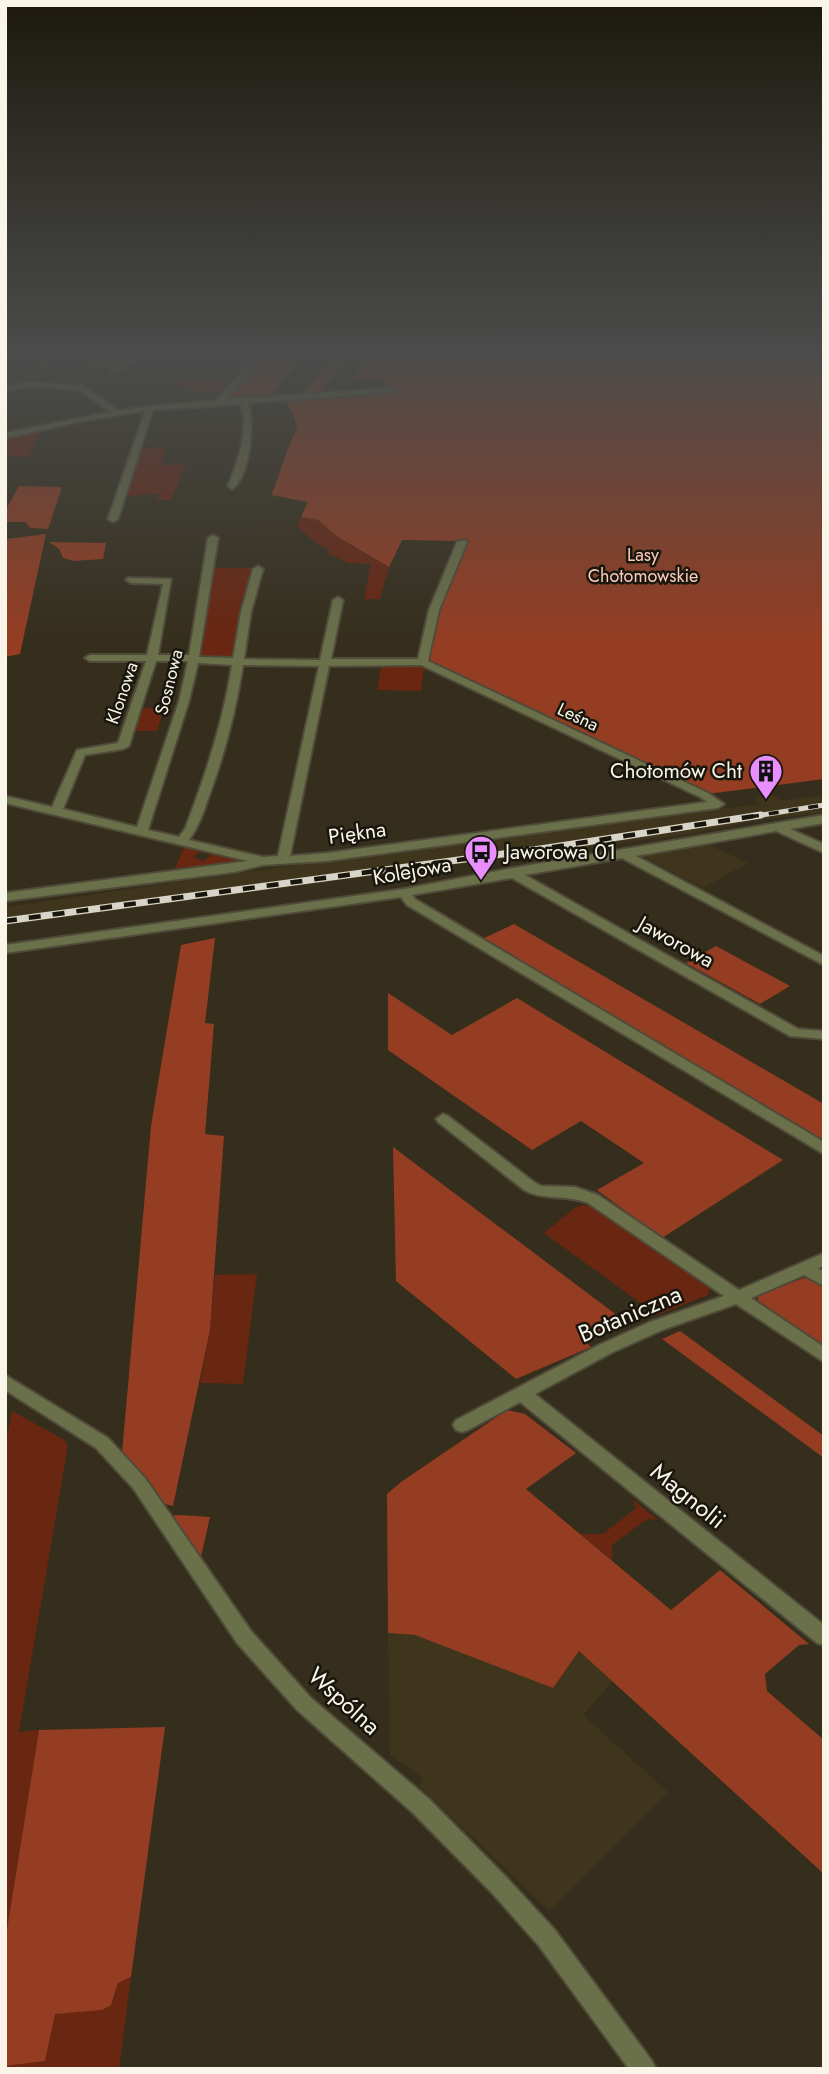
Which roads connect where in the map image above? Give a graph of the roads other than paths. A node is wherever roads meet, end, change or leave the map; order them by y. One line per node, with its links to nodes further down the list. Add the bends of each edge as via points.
1 (136, 450): 4 (street)
2 (245, 450): 3 (street)
3 (233, 486)
4 (113, 519)
5 (213, 538): 12 (street, Sosnowa)
6 (463, 542): 14 (street, via 434,610)
7 (258, 569): 13 (street)
8 (131, 580): 11 (street, Klonowa, via 167,581)
9 (338, 600): 15 (street)
10 (90, 658): 11 (street, Leśna)
11 (152, 658): 12 (street, Leśna); 18 (street, Klonowa, via 123,746 81,752)
12 (194, 659): 13 (street, Leśna); 21 (street, Sosnowa)
13 (239, 662): 15 (street, Leśna); 22 (street, via 216,759 191,829)
14 (423, 662): 15 (street, Leśna); 17 (street, Leśna)
15 (324, 663): 26 (street)
16 (5, 799): 18 (street, Piękna)
17 (718, 804): 26 (street, Piękna)
18 (56, 811): 21 (street, Piękna)
19 (824, 819): 20 (street, Kolejowa)
20 (776, 826): 23 (street); 24 (street, Kolejowa)
21 (142, 831): 22 (street, Piękna)
22 (181, 841): 25 (street, Piękna)
23 (824, 849)
24 (621, 853): 27 (street, Kolejowa); 31 (street)
25 (263, 861): 26 (street, Piękna); 29 (street)
26 (283, 861)
27 (513, 872): 28 (street, Kolejowa); 32 (street, Jaworowa, via 795,1033)
28 (404, 893): 30 (street, Kolejowa); 34 (street, via 411,902)
29 (5, 897)
30 (5, 949)
31 (824, 961)
32 (824, 1035)
33 (443, 1119): 38 (street, via 529,1186 593,1199)
34 (824, 1149)
35 (824, 1259): 36 (street, Botaniczna)
36 (804, 1267): 37 (street); 38 (street, Botaniczna)
37 (824, 1280)
38 (738, 1297): 39 (street); 41 (street, Botaniczna, via 656,1326)
39 (824, 1356)
40 (5, 1381): 44 (street, Wspólna, via 102,1443 139,1483 244,1637 304,1704 421,1806 500,1886 560,1955)
41 (521, 1393): 42 (street, Botaniczna); 43 (street, Magnolii)
42 (462, 1426)
43 (824, 1637)
44 (644, 2069)

